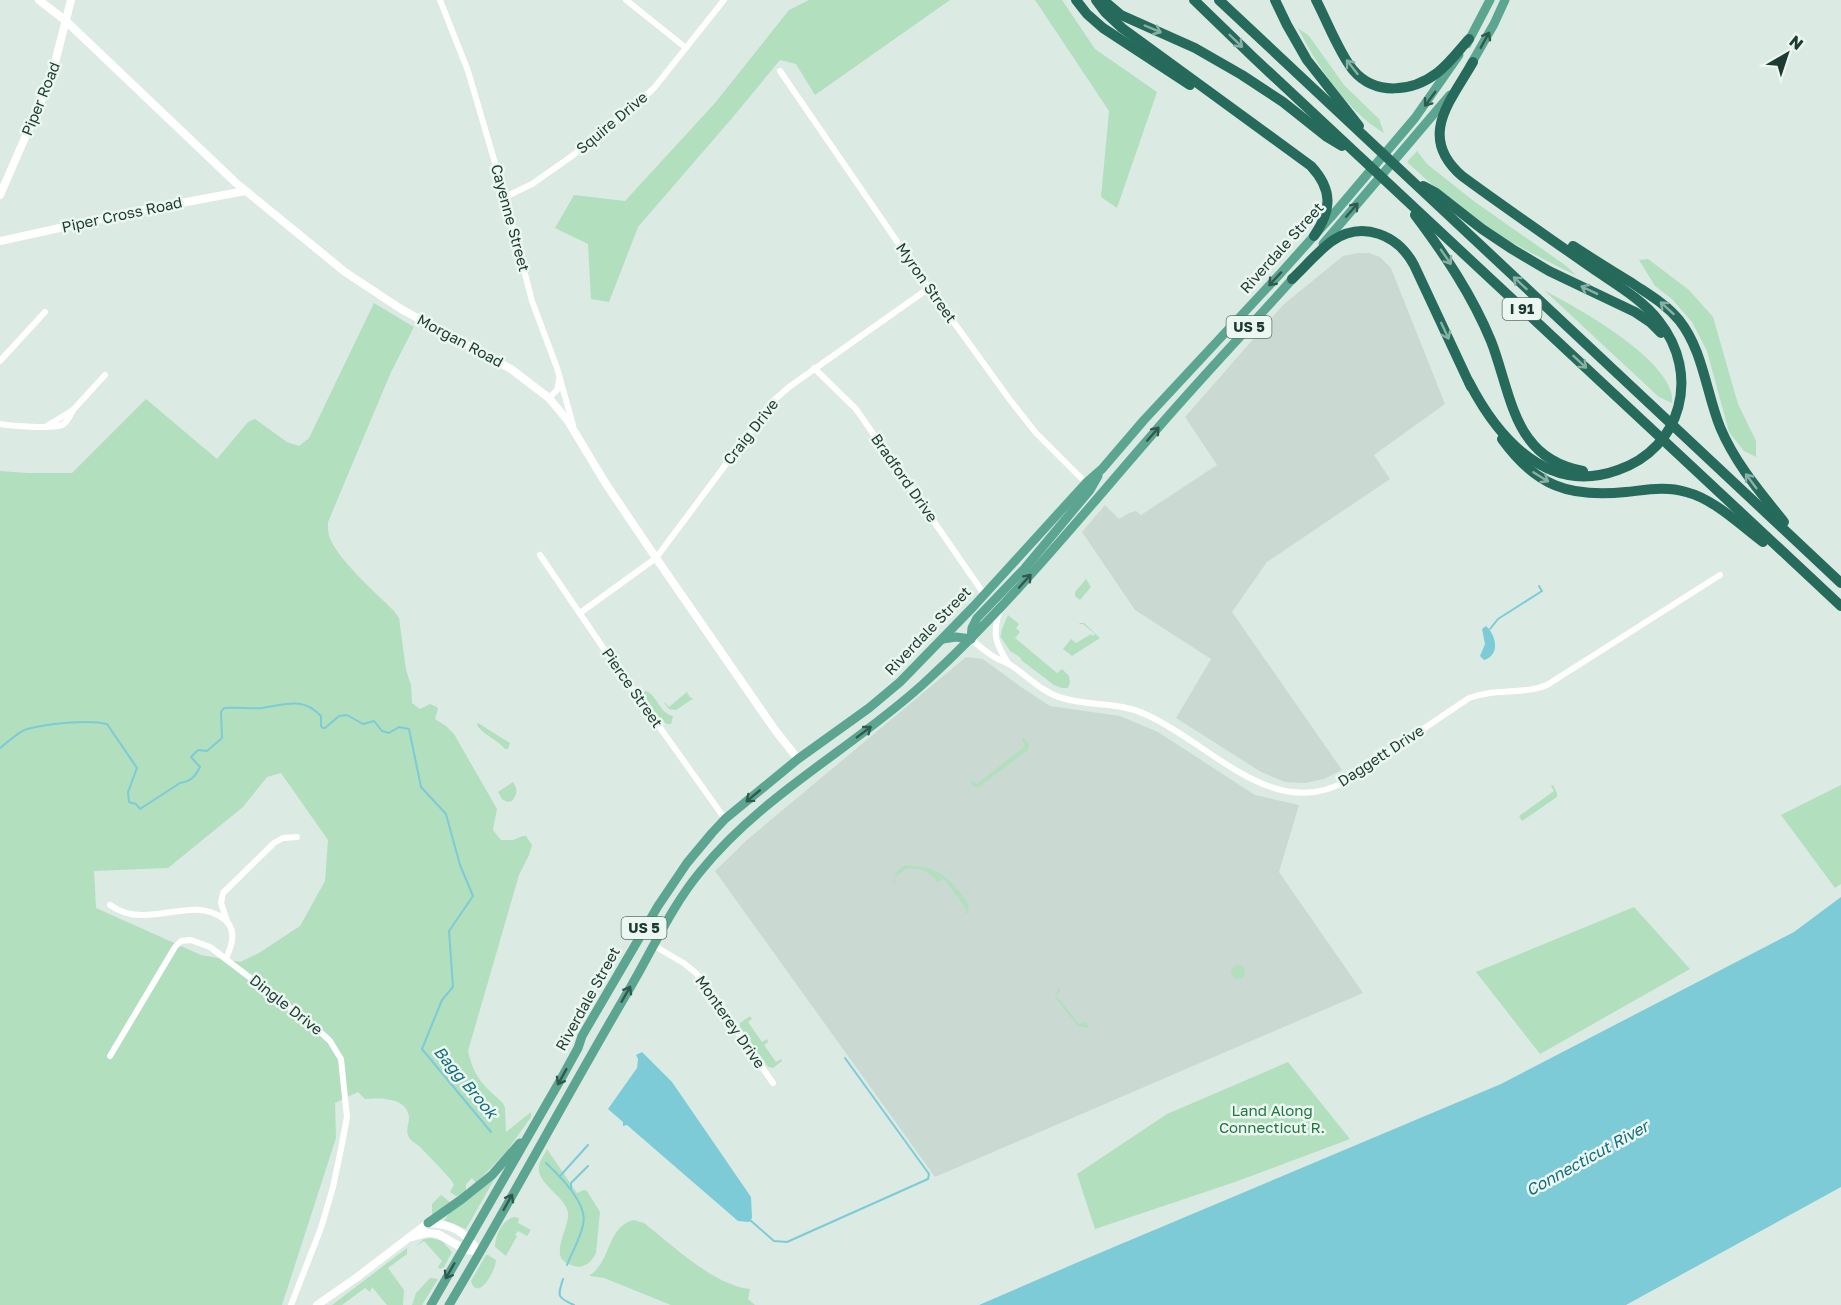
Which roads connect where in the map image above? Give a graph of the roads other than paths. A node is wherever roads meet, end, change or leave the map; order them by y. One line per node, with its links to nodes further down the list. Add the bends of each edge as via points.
1 (39, 0): 15 (main road, Morgan Road)
2 (71, 0): 15 (main road, Piper Road)
3 (440, 0): 28 (street, Cayenne Street, via 468,71)
4 (626, 0): 17 (street)
5 (724, 0): 17 (street, Squire Drive)
6 (1076, 0): 21 (highway, via 1103,28)
7 (1096, 0): 21 (highway, via 1122,28)
8 (1103, 0): 22 (highway, one-way to 22, via 1121,15 1231,68)
9 (1194, 0): 22 (highway, I 91, one-way to 22)
10 (1219, 0): 20 (highway, I 91)
11 (1275, 0): 20 (highway, via 1307,60)
12 (1316, 0): 16 (highway, one-way to 12, via 1443,69 1427,80 1405,88 1382,87 1364,80 1351,67)
13 (1505, 0): 18 (main road, Riverdale Street / US 5, one-way to 13)
14 (1486, 2): 16 (main road, Riverdale Street / US 5)
15 (66, 21): 25 (main road, Morgan Road); 27 (main road, Piper Road, via 51,78)
16 (1469, 39): 29 (main road, Riverdale Street / US 5, one-way to 29, via 1415,118)
17 (686, 48): 28 (street, Squire Drive, via 639,102 564,162)
18 (1473, 62): 24 (highway, via 1443,116 1439,134 1446,158); 31 (main road, Riverdale Street / US 5, one-way to 18, via 1435,114)
19 (780, 71): 32 (street, Myron Street)
20 (1366, 139): 23 (highway, I 91)
21 (1296, 153): 29 (highway, via 1316,170 1328,198 1327,213)
22 (1355, 153): 26 (highway, I 91)
23 (1409, 179): 39 (highway, one-way to 23, via 1671,349 1645,318 1531,260 1436,193); 48 (highway, I 91, one-way to 23)
24 (1472, 182): 39 (highway, via 1650,311 1671,340); 48 (highway, one-way to 24, via 1735,457 1717,420 1695,348 1677,318 1651,296)
25 (245, 191): 30 (main road, Piper Cross Road); 40 (main road, Morgan Road, via 361,283 511,369)
26 (1399, 194): 43 (highway, one-way to 43, via 1472,301 1495,350 1518,421 1533,444 1550,458 1574,469 1600,472); 50 (highway, I 91, one-way to 50)
27 (0, 195)
28 (505, 197): 35 (street, Cayenne Street, via 532,301)
29 (1314, 236): 44 (main road, Riverdale Street / US 5, one-way to 44)
30 (0, 241)
31 (1292, 279): 38 (highway, one-way to 38, via 1338,238 1360,232 1388,237 1412,261); 54 (main road, Riverdale Street / US 5, one-way to 31)
32 (929, 288): 36 (street, Craig Drive); 45 (street, Myron Street, via 1036,433)
33 (45, 312): 34 (street)
34 (0, 361)
35 (556, 368): 40 (street, via 558,386); 42 (street, Cayenne Street)
36 (814, 368): 47 (street, Craig Drive, via 772,402); 52 (street, Bradford Drive, via 856,409)
37 (105, 375): 41 (street, via 63,424)
38 (1469, 382): 43 (highway, via 1497,425 1541,465 1586,477); 50 (highway, one-way to 50, via 1505,444 1540,478 1586,494 1665,489 1693,494 1715,506)
39 (1681, 386): 43 (highway, via 1668,433 1641,460)
40 (549, 398): 42 (main road, Morgan Road)
41 (1, 424)
42 (577, 436): 47 (main road, Morgan Road)
43 (1627, 466)
44 (1102, 469): 45 (main road, Riverdale Street / US 5); 57 (main road, via 1090,490 1025,568 977,618)
45 (1086, 483): 52 (main road, Riverdale Street / US 5)
46 (540, 555): 55 (street, Pierce Street)
47 (656, 558): 55 (street, Craig Drive); 59 (main road, Morgan Road)
48 (1815, 559): 51 (highway, I 91)
49 (1720, 574): 58 (street, Daggett Drive, via 1547,685 1469,698 1348,780 1313,792 1293,793 1268,787 1149,716 1121,706 1057,696)
50 (1808, 576): 53 (highway, I 91)
51 (1841, 583)
52 (984, 594): 56 (main road, Riverdale Street / US 5)
53 (1841, 606)
54 (1000, 609): 57 (main road, Riverdale Street / US 5); 58 (street, via 996,643)
55 (580, 613): 62 (street, Pierce Street)
56 (942, 639): 57 (main road); 59 (main road, Riverdale Street / US 5, via 869,708)
57 (971, 639): 58 (street, Daggett Drive); 60 (main road, Riverdale Street / US 5, one-way to 57, via 884,717)
58 (1009, 664)
59 (798, 759): 60 (main road); 61 (main road); 62 (main road, Riverdale Street / US 5, one-way to 62)
60 (817, 767): 61 (main road, Riverdale Street / US 5)
61 (806, 775): 66 (main road, Riverdale Street / US 5, via 773,798 716,851 696,875)
62 (725, 819): 67 (main road, Riverdale Street / US 5, via 687,863)
63 (297, 837): 65 (street, via 274,843 223,893 221,903)
64 (110, 905): 65 (street, via 126,914 143,916 202,910)
65 (227, 921): 68 (street, via 232,934)
66 (653, 945): 69 (main road, Riverdale Street / US 5, one-way to 66); 71 (street, Monterey Drive, via 697,974)
67 (630, 953): 69 (main road, via 624,974 594,1028 598,1035); 72 (main road, Riverdale Street / US 5, one-way to 72)
68 (226, 958): 70 (street, Dingle Drive, via 200,942 181,941); 78 (street, Dingle Drive, via 316,1028 341,1059 346,1118 341,1149 321,1228)
69 (604, 1031): 77 (main road, Riverdale Street / US 5, one-way to 69)
70 (110, 1056)
71 (773, 1083)
72 (532, 1130): 73 (main road, via 492,1175); 75 (main road, Riverdale Street / US 5)
73 (428, 1223): 74 (main road); 75 (main road, via 442,1223)
74 (411, 1237): 76 (main road, via 438,1234); 79 (main road)
75 (469, 1238): 76 (main road, Riverdale Street / US 5); 77 (main road)
76 (464, 1249): 77 (main road); 80 (main road, Riverdale Street / US 5, one-way to 80)
77 (479, 1252): 81 (main road, Riverdale Street / US 5)
78 (291, 1305)
79 (317, 1305)
80 (431, 1305)
81 (449, 1305)

